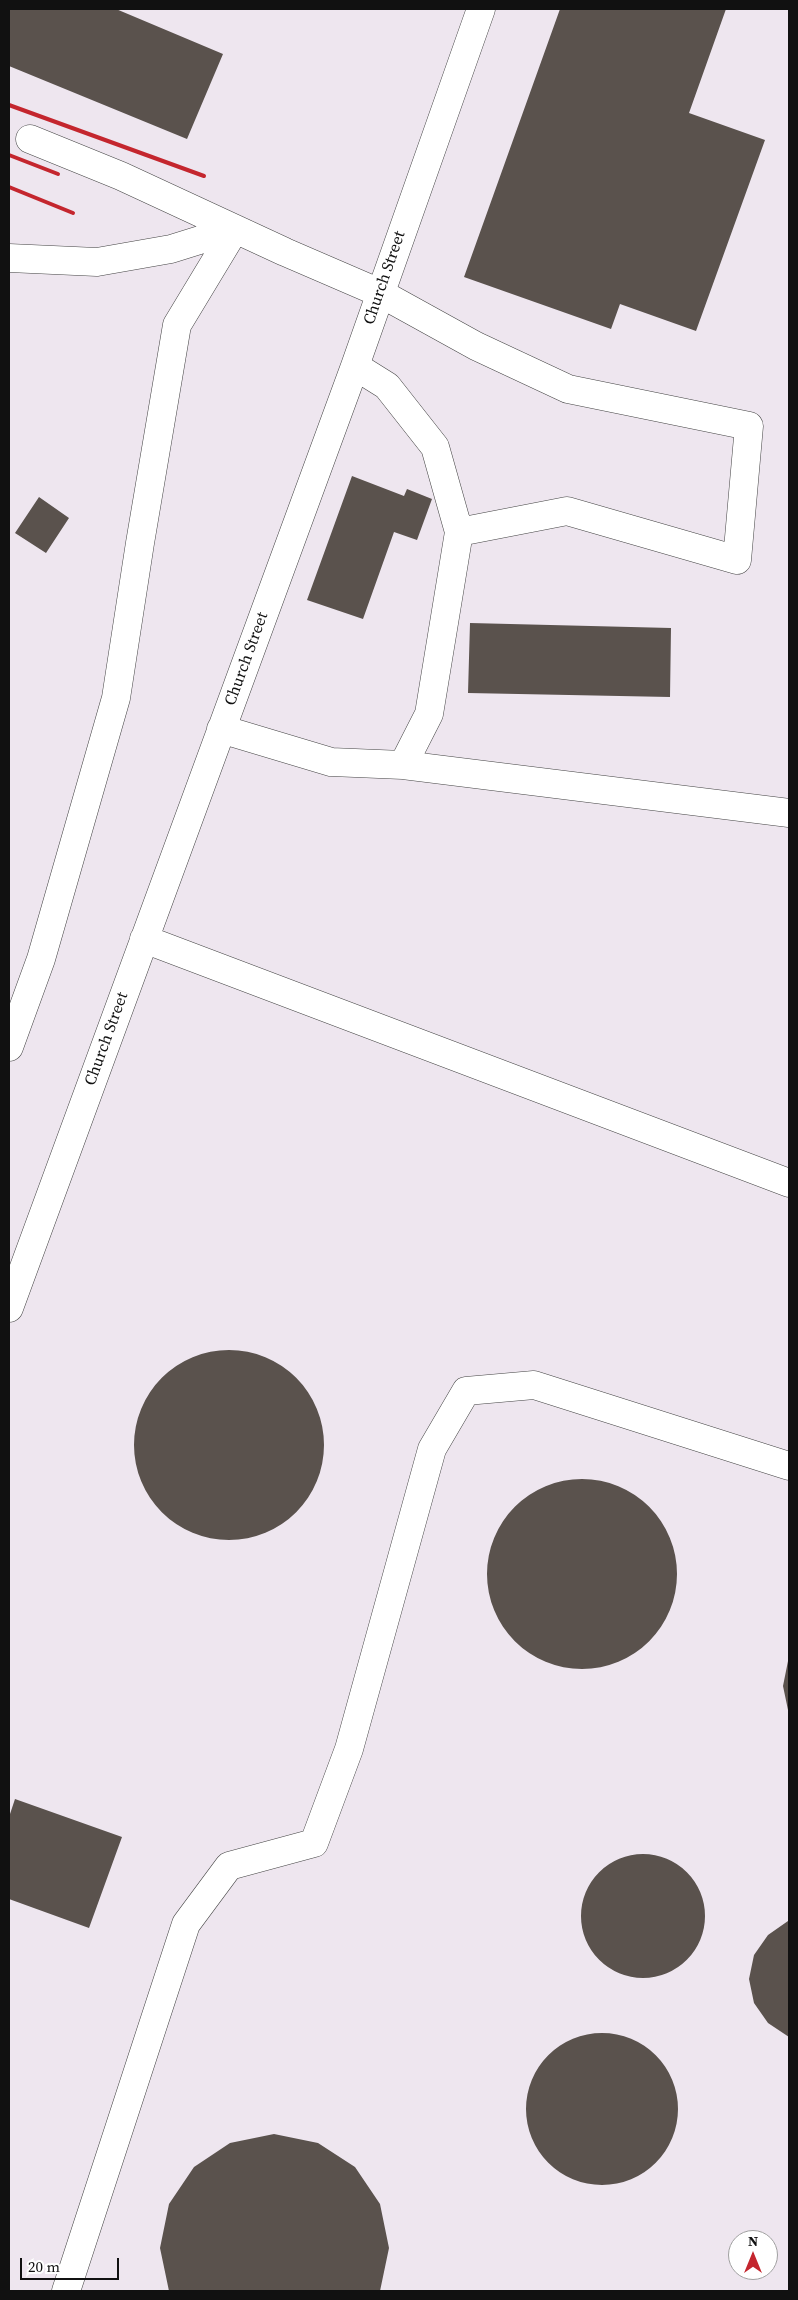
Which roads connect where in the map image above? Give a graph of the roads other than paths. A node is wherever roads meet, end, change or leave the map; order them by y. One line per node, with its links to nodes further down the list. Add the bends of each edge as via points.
1 (481, 9): 5 (street, Church Street)
2 (30, 139): 3 (street, via 121,176)
3 (234, 229): 4 (street, via 171,249 97,262); 5 (street); 12 (street, via 178,325 116,698 41,959)
4 (9, 258)
5 (380, 293): 6 (street, Church Street); 7 (street, via 476,346 568,389 749,426 737,560 567,511)
6 (355, 366): 7 (street, via 387,386 435,447); 8 (street, Church Street)
7 (459, 532): 9 (street, via 428,714)
8 (221, 729): 9 (street, via 331,762); 11 (street, Church Street)
9 (403, 765): 10 (street)
10 (789, 813)
11 (144, 939): 13 (street); 14 (street, Church Street)
12 (9, 1047)
13 (789, 1183)
14 (9, 1308)
15 (789, 1466): 16 (street, via 534,1386 466,1391 432,1450 349,1749 314,1843 229,1866 186,1924)
16 (66, 2291)

